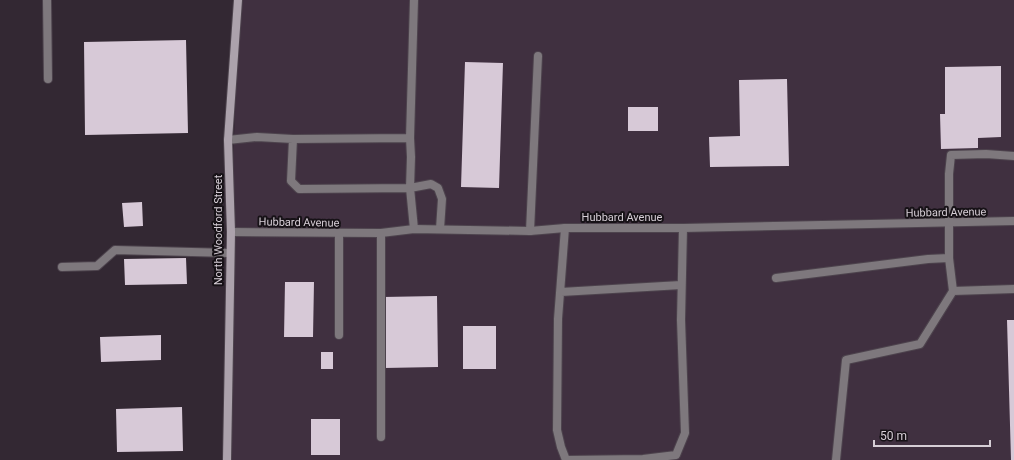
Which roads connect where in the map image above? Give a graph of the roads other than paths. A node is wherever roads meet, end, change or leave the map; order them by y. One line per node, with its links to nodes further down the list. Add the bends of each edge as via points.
1 (47, 0): 5 (street)
2 (238, 0): 8 (street, North Woodford Street)
3 (414, 0): 6 (street)
4 (538, 56): 17 (street)
5 (48, 80)
6 (410, 138): 7 (street); 10 (street)
7 (294, 139): 8 (street, via 257,137); 10 (street, via 291,181 299,189)
8 (228, 140): 18 (street, North Woodford Street)
9 (1014, 156): 12 (street, via 951,155)
10 (410, 188): 15 (street); 16 (street, via 431,184 438,188 442,199)
11 (1014, 221): 12 (street, Hubbard Avenue)
12 (949, 223): 14 (street, Hubbard Avenue); 22 (street)
13 (565, 228): 14 (street, Hubbard Avenue); 17 (street, Hubbard Avenue); 28 (street)
14 (683, 228): 25 (street)
15 (414, 229): 16 (street, Hubbard Avenue); 20 (street, Hubbard Avenue)
16 (440, 229): 17 (street, Hubbard Avenue)
17 (530, 230)
18 (231, 232): 19 (street, Hubbard Avenue); 21 (street, North Woodford Street)
19 (339, 233): 20 (street, Hubbard Avenue); 29 (street)
20 (382, 233): 30 (street)
21 (230, 253): 23 (street, via 115,250 97,266); 31 (street, North Woodford Street)
22 (949, 258): 24 (street); 27 (street)
23 (62, 267)
24 (776, 278)
25 (681, 285): 28 (street); 28 (street, via 685,433 676,455 643,459 566,460 557,430 558,319)
26 (1014, 289): 27 (street)
27 (953, 291): 32 (street, via 920,344 846,360)
28 (561, 292)
29 (339, 335)
30 (382, 437)
31 (227, 460)
32 (836, 460)

